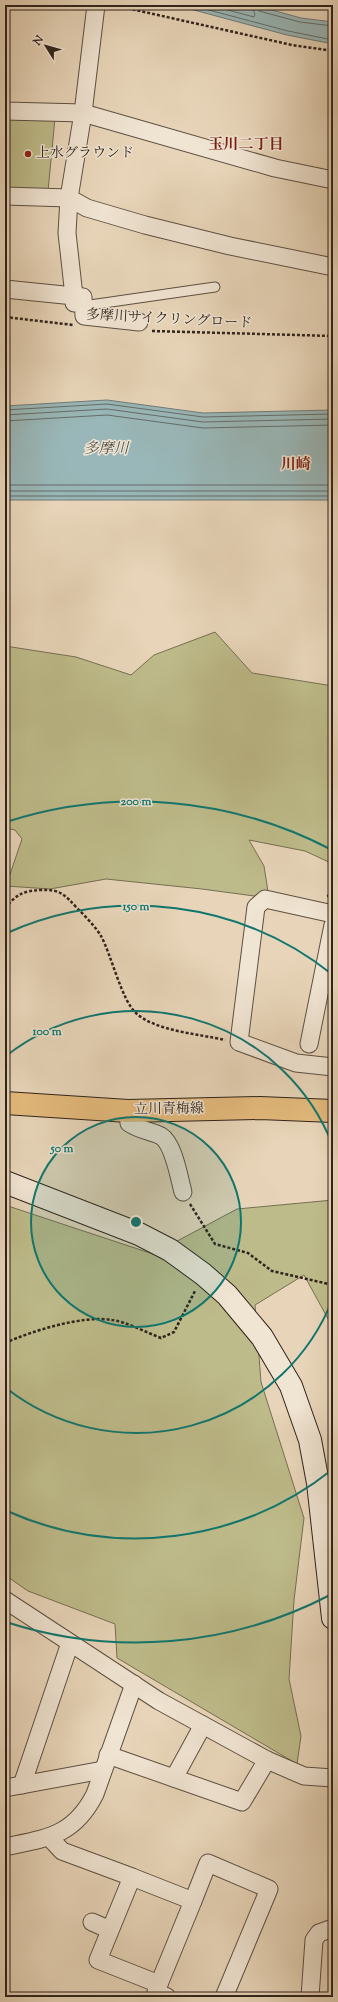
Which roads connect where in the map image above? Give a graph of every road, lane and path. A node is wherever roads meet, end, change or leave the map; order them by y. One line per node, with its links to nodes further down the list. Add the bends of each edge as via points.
1 (96, 5): 5 (street)
2 (113, 5): 3 (path, via 292,45)
3 (333, 51)
4 (5, 111): 5 (street)
5 (83, 113): 6 (street, via 275,168); 8 (street)
6 (333, 180)
7 (5, 196): 8 (street)
8 (68, 198): 9 (street, via 87,208 145,225 238,248); 12 (street, via 67,233)
9 (333, 267)
10 (215, 287): 12 (lane)
11 (5, 289): 12 (street)
12 (77, 303): 15 (street, via 84,316)
13 (5, 317): 14 (path, 多摩川サイクリングロード)
14 (80, 326)
15 (144, 326): 16 (path, 多摩川サイクリングロード)
16 (333, 336)
17 (5, 908): 20 (path, via 25,891 48,890 62,893 100,935 135,1013 148,1022 168,1028)
18 (333, 914): 20 (street, via 265,899 256,907)
19 (333, 925): 21 (street)
20 (239, 1042): 22 (street, via 296,1063)
21 (309, 1044)
22 (333, 1067)
23 (5, 1103): 25 (main road, 立川青梅線)
24 (333, 1110): 25 (main road, 立川青梅線, via 260,1108)
25 (128, 1111): 27 (street, via 130,1123 136,1128 161,1136 169,1143)
26 (5, 1182): 28 (main road, via 139,1234 170,1250)
27 (183, 1192): 29 (path, via 215,1244 248,1253 272,1271)
28 (203, 1274): 30 (path, via 174,1332 161,1338 112,1320 85,1320 28,1333); 31 (main road, via 227,1295 254,1326 291,1386 306,1426 316,1468)
29 (333, 1285)
30 (5, 1343)
31 (330, 1561): 33 (main road)
32 (6, 1605): 34 (street)
33 (333, 1618)
34 (70, 1643): 35 (street); 41 (street)
35 (134, 1684): 36 (street); 38 (street)
36 (203, 1725): 37 (street); 39 (street)
37 (267, 1760): 39 (street, via 242,1802); 40 (street, via 304,1776 318,1779)
38 (106, 1763): 39 (street); 41 (street); 43 (street, via 90,1803 76,1822)
39 (174, 1778)
40 (333, 1778)
41 (22, 1785): 42 (street)
42 (5, 1788)
43 (50, 1838): 44 (street); 45 (street, via 62,1851)
44 (5, 1847)
45 (132, 1877): 46 (street); 49 (street)
46 (193, 1901): 50 (street); 51 (street, via 208,1863 269,1889)
47 (92, 1922): 49 (street)
48 (333, 1928): 52 (street, via 319,1933 314,1940)
49 (110, 1930): 50 (street, via 98,1960)
50 (163, 1990)
51 (224, 1997)
52 (310, 1997)

